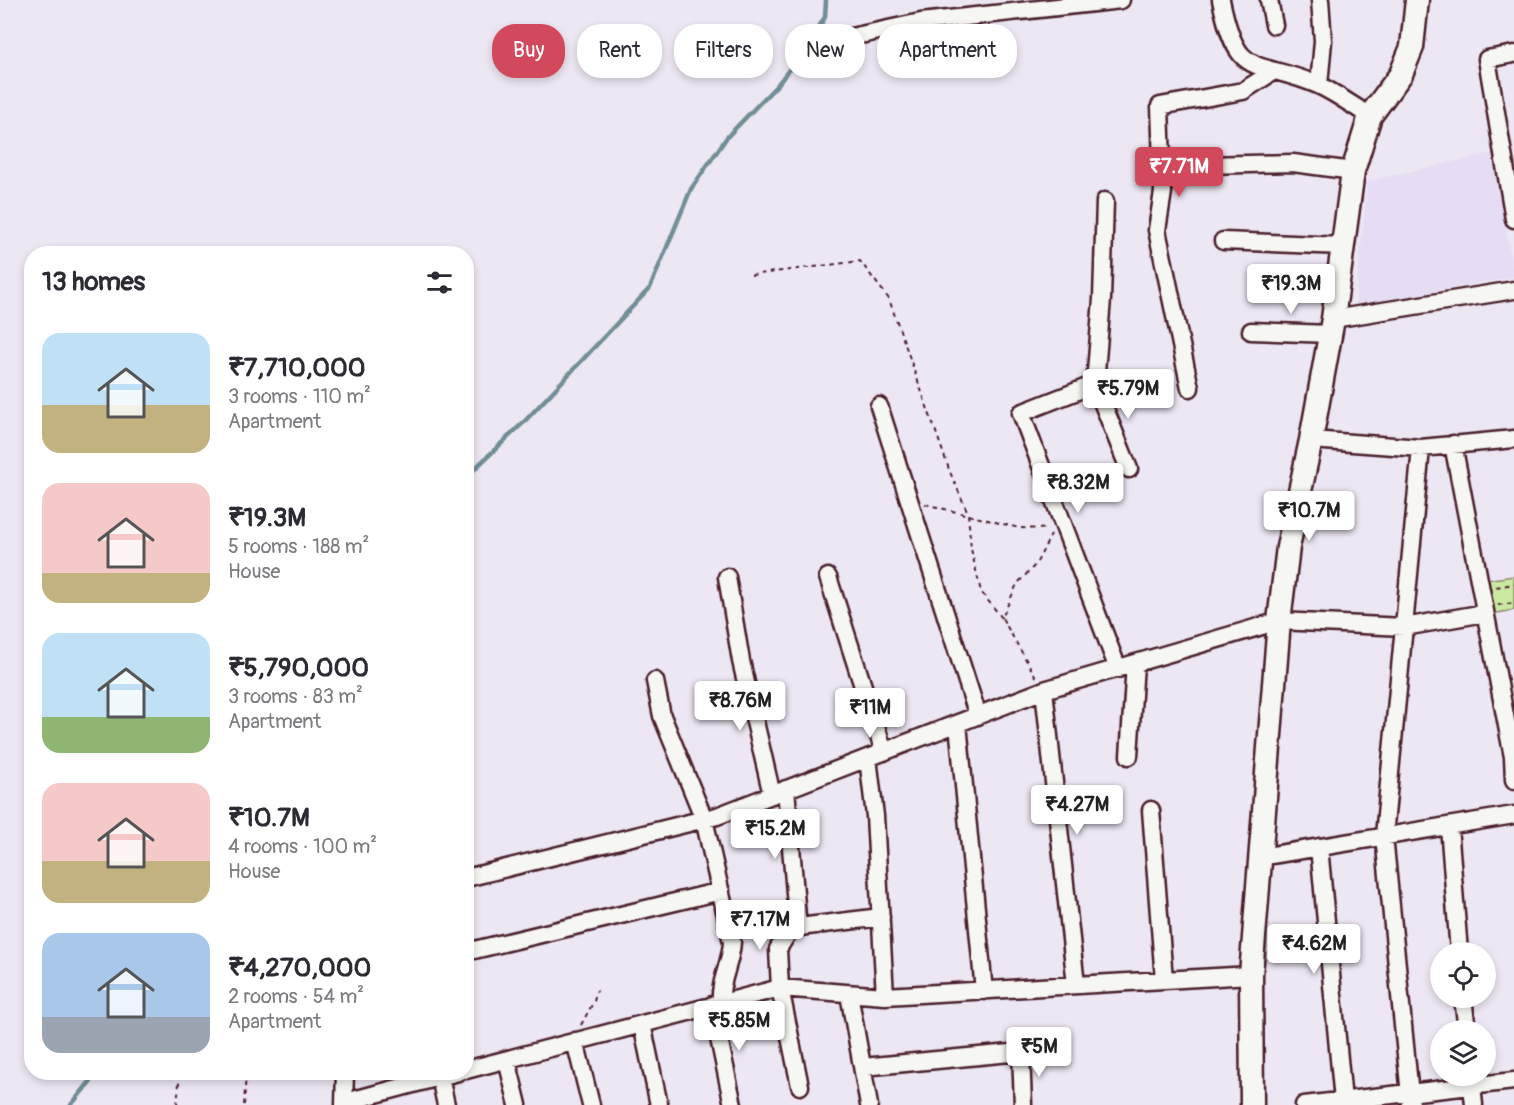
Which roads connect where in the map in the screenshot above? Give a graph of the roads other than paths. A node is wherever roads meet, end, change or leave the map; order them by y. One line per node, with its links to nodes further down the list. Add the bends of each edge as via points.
1 (1121, 0): 6 (street)
2 (1221, 0): 10 (street, via 1232,43 1249,64)
3 (1269, 0): 7 (street)
4 (1320, 0): 11 (street, via 1323,41)
5 (1417, 0): 12 (main road, via 1412,47 1401,74)
6 (1069, 3): 8 (street, via 921,22)
7 (1274, 25)
8 (865, 34)
9 (1514, 54): 16 (street, via 1487,58)
10 (1274, 71): 11 (street); 13 (street, via 1242,91 1160,106)
11 (1319, 85): 12 (street)
12 (1370, 116): 14 (main road)
13 (1162, 166): 14 (street, via 1293,163); 23 (street, via 1163,192 1157,230)
14 (1353, 171): 18 (main road)
15 (1105, 201): 22 (street)
16 (1514, 219)
17 (1223, 241): 18 (street)
18 (1343, 246): 20 (main road)
19 (1514, 290): 20 (street)
20 (1332, 327): 21 (street); 26 (main road)
21 (1251, 331)
22 (1095, 384): 29 (street); 35 (street, via 1022,413)
23 (1190, 388)
24 (879, 406): 38 (street)
25 (1514, 439): 27 (street)
26 (1311, 440): 28 (street); 33 (main road, via 1288,547)
27 (1453, 444): 28 (street); 32 (street)
28 (1421, 448): 34 (street)
29 (1129, 470)
30 (727, 577): 44 (street, via 741,661)
31 (828, 577): 40 (street)
32 (1490, 606): 34 (street); 42 (street)
33 (1279, 621): 34 (street); 35 (street); 51 (main road)
34 (1404, 627): 49 (street)
35 (1127, 666): 37 (street); 41 (street)
36 (654, 681): 47 (street, via 662,716)
37 (1044, 690): 38 (street); 60 (street)
38 (978, 716): 39 (street)
39 (958, 724): 40 (street); 62 (street)
40 (876, 755): 44 (street); 54 (street)
41 (1129, 756)
42 (1514, 757): 43 (street)
43 (1514, 780)
44 (779, 792): 47 (street); 55 (street)
45 (1151, 810): 59 (street)
46 (1514, 815): 48 (street)
47 (704, 819): 52 (street); 53 (street)
48 (1449, 826): 49 (street); 56 (street)
49 (1384, 836): 50 (street); 80 (street)
50 (1319, 847): 51 (street); 81 (street)
51 (1260, 857): 58 (main road)
52 (474, 876)
53 (721, 891): 57 (street); 65 (street, via 732,942)
54 (880, 916): 55 (street); 64 (street)
55 (798, 928): 61 (street, via 791,928 778,949)
56 (1458, 942)
57 (474, 950)
58 (1251, 975): 59 (street); 90 (main road)
59 (1164, 980): 60 (street)
60 (1076, 985): 62 (street)
61 (780, 988): 63 (street); 65 (street); 76 (street)
62 (984, 990): 64 (street)
63 (849, 994): 64 (street); 69 (street)
64 (885, 996)
65 (716, 1004): 66 (street); 87 (street)
66 (642, 1024): 67 (street); 86 (street)
67 (579, 1041): 68 (street); 85 (street)
68 (507, 1060): 70 (street); 84 (street)
69 (863, 1067): 88 (street); 89 (street, via 1021,1052)
70 (474, 1068)
71 (345, 1080): 82 (street)
72 (432, 1080): 79 (street)
73 (441, 1080): 83 (street)
74 (1496, 1081): 75 (street)
75 (1514, 1081)
76 (801, 1086)
77 (1455, 1086): 80 (street)
78 (1472, 1086): 92 (street)
79 (385, 1099): 82 (street)
80 (1410, 1099): 81 (street)
81 (1343, 1101): 91 (street)
82 (345, 1104)
83 (446, 1105)
84 (518, 1105)
85 (591, 1105)
86 (659, 1105)
87 (733, 1105)
88 (869, 1105)
89 (1023, 1105)
90 (1252, 1105)
91 (1304, 1105)
92 (1474, 1105)

